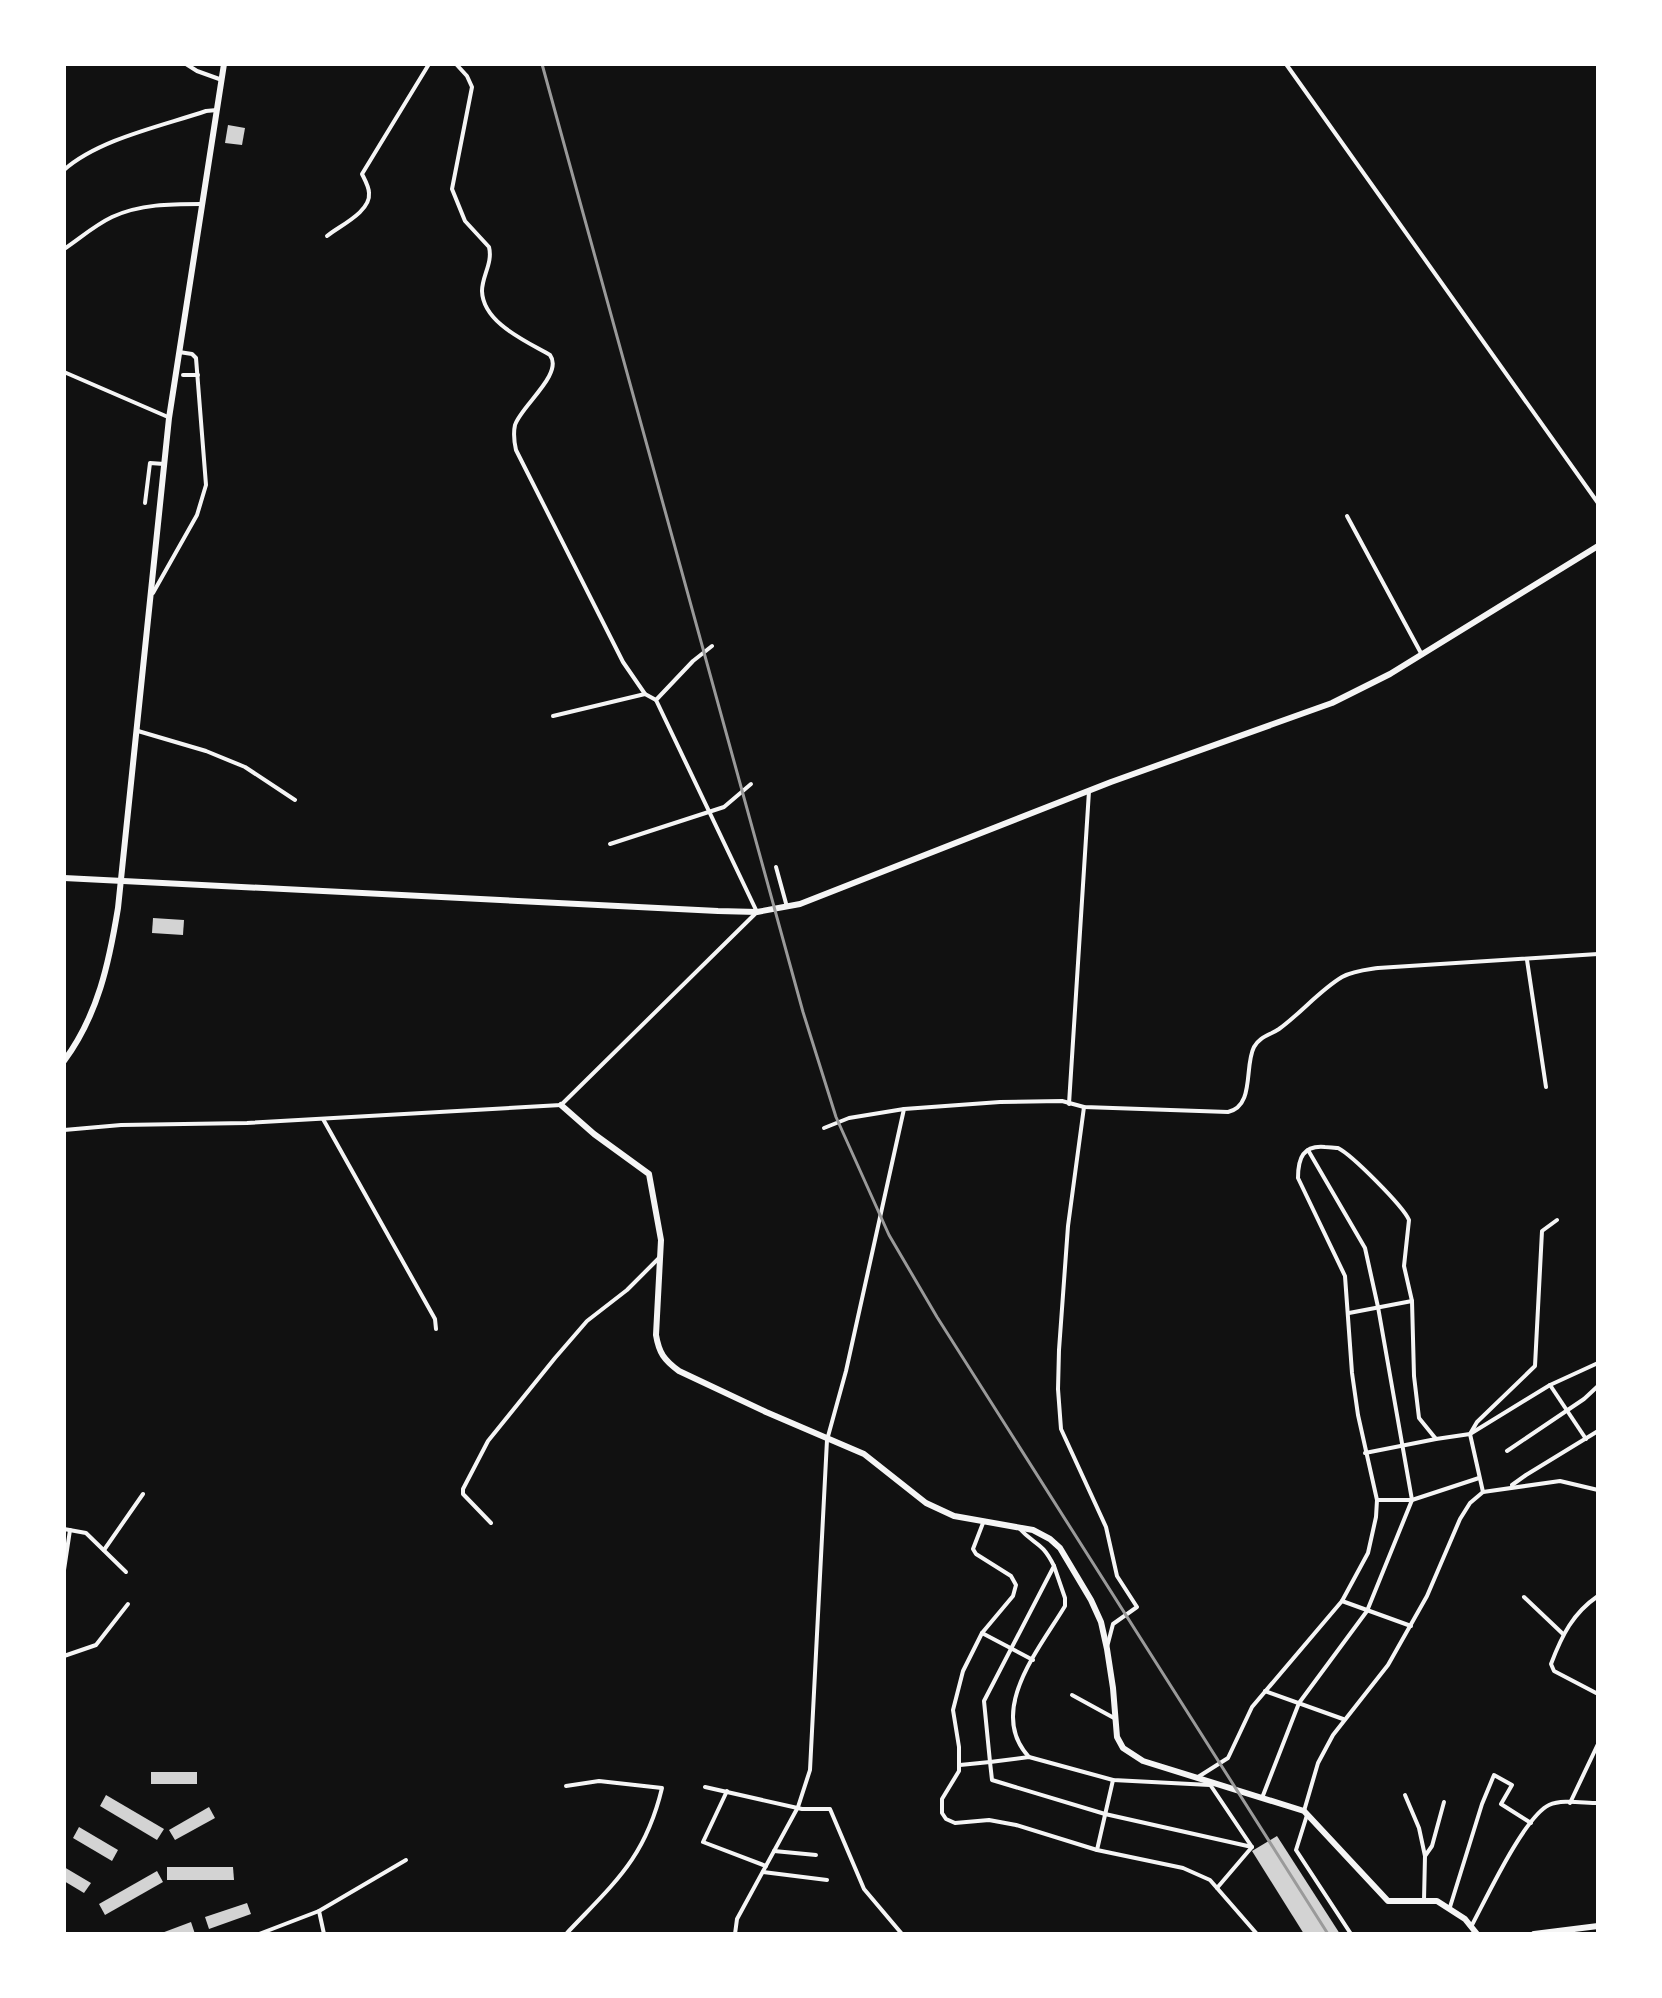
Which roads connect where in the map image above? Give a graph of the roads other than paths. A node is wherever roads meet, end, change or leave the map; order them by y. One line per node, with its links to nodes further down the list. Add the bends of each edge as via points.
1 (186, 64): 6 (street)
2 (224, 64): 6 (main road)
3 (429, 64): 10 (street, via 362,174 368,201)
4 (456, 64): 25 (street, via 472,87 452,189 465,221 489,247 482,288 485,304 498,321 554,360 515,426 516,450 623,662)
5 (1286, 64): 19 (street)
6 (222, 80): 7 (main road)
7 (217, 110): 8 (street, via 118,141 77,158); 9 (main road)
8 (64, 170)
9 (201, 204): 11 (street, via 132,210 111,217); 12 (main road)
10 (327, 236)
11 (64, 249)
12 (178, 352): 15 (street, via 195,356); 16 (main road)
13 (64, 372): 16 (street)
14 (183, 375): 15 (street)
15 (198, 375): 22 (street, via 206,485 197,515)
16 (169, 418): 17 (main road)
17 (164, 465): 18 (street, via 150,463); 22 (main road)
18 (145, 503)
19 (1598, 503)
20 (1347, 516): 24 (street)
21 (1598, 546): 24 (main road)
22 (150, 603): 28 (main road)
23 (712, 646): 26 (street)
24 (1422, 655): 30 (main road, via 1332,703)
25 (645, 694): 26 (street); 27 (street)
26 (656, 700): 32 (street)
27 (553, 716)
28 (137, 731): 31 (street, via 245,767); 36 (main road)
29 (751, 784): 32 (street, via 724,807)
30 (1089, 791): 37 (main road); 43 (street)
31 (295, 800)
32 (710, 811): 33 (street); 38 (street)
33 (610, 844)
34 (776, 867): 37 (street)
35 (64, 878): 36 (main road)
36 (121, 881): 38 (main road); 41 (main road, via 96,1005)
37 (787, 907): 38 (main road)
38 (757, 912): 44 (street)
39 (1598, 954): 40 (street)
40 (1527, 960): 42 (street); 45 (street, via 1378,968 1341,978 1258,1041 1244,1100 1235,1110)
41 (64, 1061)
42 (1546, 1087)
43 (1069, 1104): 45 (street); 46 (street, via 1000,1102)
44 (561, 1105): 47 (street); 52 (main road, via 649,1174)
45 (1084, 1107): 93 (street, via 1059,1350 1061,1429 1106,1527 1117,1576 1137,1607 1113,1624)
46 (904, 1109): 48 (street); 65 (street)
47 (323, 1119): 49 (street); 56 (street)
48 (824, 1128)
49 (64, 1130)
50 (1308, 1149): 53 (street, via 1338,1148 1407,1213 1404,1266); 54 (street, via 1365,1248); 55 (street, via 1298,1161 1298,1178 1345,1276)
51 (1557, 1220): 62 (street, via 1542,1231 1535,1366)
52 (661, 1256): 65 (main road, via 656,1335 664,1359 679,1371); 76 (street, via 587,1321 488,1441 463,1494)
53 (1412, 1301): 54 (street); 63 (street, via 1419,1418)
54 (1378, 1307): 55 (street); 66 (street)
55 (1349, 1313): 68 (street)
56 (436, 1329)
57 (1598, 1363): 58 (street)
58 (1550, 1385): 60 (street); 62 (street)
59 (1598, 1386): 60 (street)
60 (1567, 1410): 64 (street); 67 (street)
61 (1598, 1431): 64 (street)
62 (1470, 1434): 63 (street); 69 (street)
63 (1436, 1439): 66 (street)
64 (1586, 1439): 70 (street)
65 (827, 1440): 77 (main road, via 864,1454 926,1503); 117 (street, via 810,1770)
66 (1402, 1446): 68 (street); 75 (street)
67 (1507, 1451)
68 (1365, 1453): 74 (street)
69 (1479, 1478): 72 (street); 75 (street)
70 (1511, 1487): 71 (street, via 1560,1481); 72 (street)
71 (1598, 1490)
72 (1483, 1492): 89 (street, via 1460,1519)
73 (143, 1494): 80 (street)
74 (1377, 1500): 75 (street); 86 (street, via 1368,1553)
75 (1412, 1500): 88 (street)
76 (491, 1523)
77 (983, 1523): 78 (main road); 90 (street, via 973,1549 1016,1585)
78 (1019, 1528): 81 (street, via 1045,1548); 93 (main road, via 1040,1532 1060,1548 1091,1600)
79 (67, 1530): 80 (street, via 86,1533); 82 (street)
80 (104, 1550): 83 (street)
81 (1054, 1566): 92 (street); 95 (street, via 1065,1606)
82 (64, 1570)
83 (126, 1572)
84 (1598, 1596): 91 (street, via 1581,1608)
85 (1524, 1597): 91 (street)
86 (1342, 1601): 88 (street); 96 (street)
87 (128, 1604): 94 (street, via 96,1645)
88 (1367, 1611): 89 (street); 99 (street)
89 (1411, 1626): 101 (street, via 1379,1679)
90 (982, 1633): 92 (street); 105 (street, via 963,1671 953,1710)
91 (1563, 1634): 97 (street, via 1551,1664 1554,1671)
92 (1011, 1649): 95 (street); 104 (street, via 984,1701)
93 (1107, 1649): 100 (main road)
94 (64, 1656)
95 (1033, 1660): 103 (street, via 1020,1684 1012,1721 1016,1740)
96 (1265, 1691): 99 (street); 106 (street, via 1228,1758)
97 (1598, 1694)
98 (1072, 1695): 100 (street)
99 (1299, 1703): 101 (street); 113 (street)
100 (1114, 1718): 106 (main road, via 1117,1737 1133,1756)
101 (1343, 1719): 118 (street, via 1318,1763)
102 (1598, 1744): 115 (street)
103 (1029, 1757): 104 (street); 107 (street)
104 (990, 1762): 105 (street); 119 (street, via 992,1780)
105 (960, 1765): 122 (street, via 942,1799 946,1819 1016,1825)
106 (1198, 1777): 108 (main road)
107 (1113, 1780): 108 (street); 119 (street)
108 (1209, 1783): 113 (main road); 121 (street)
109 (566, 1786): 139 (street, via 599,1781 662,1788 643,1845)
110 (705, 1787): 111 (street)
111 (727, 1791): 117 (street); 127 (street, via 703,1842)
112 (1405, 1795): 125 (street)
113 (1262, 1798): 118 (main road)
114 (1444, 1802): 125 (street)
115 (1570, 1803): 116 (street); 120 (street, via 1553,1803)
116 (1598, 1803)
117 (798, 1807): 123 (street); 141 (street, via 830,1809 864,1889)
118 (1306, 1813): 131 (main road, via 1388,1901); 143 (street, via 1296,1850)
119 (1105, 1814): 121 (street); 122 (street)
120 (1531, 1823): 132 (street, via 1501,1804 1512,1785 1494,1775); 134 (street)
121 (1252, 1847): 130 (street)
122 (1097, 1850): 130 (street, via 1183,1868)
123 (774, 1851): 124 (street); 127 (street)
124 (816, 1855)
125 (1425, 1856): 131 (street)
126 (406, 1860): 133 (street)
127 (766, 1866): 128 (street)
128 (763, 1872): 129 (street); 140 (street, via 737,1919)
129 (827, 1880)
130 (1217, 1888): 142 (street)
131 (1424, 1900): 132 (main road)
132 (1450, 1907): 134 (main road)
133 (319, 1911): 137 (street); 138 (street)
134 (1472, 1925): 144 (main road)
135 (1598, 1926): 136 (main road)
136 (1567, 1931): 145 (main road)
137 (259, 1934)
138 (324, 1934)
139 (566, 1934)
140 (735, 1934)
141 (902, 1934)
142 (1257, 1934)
143 (1351, 1934)
144 (1477, 1934)
145 (1534, 1934)

